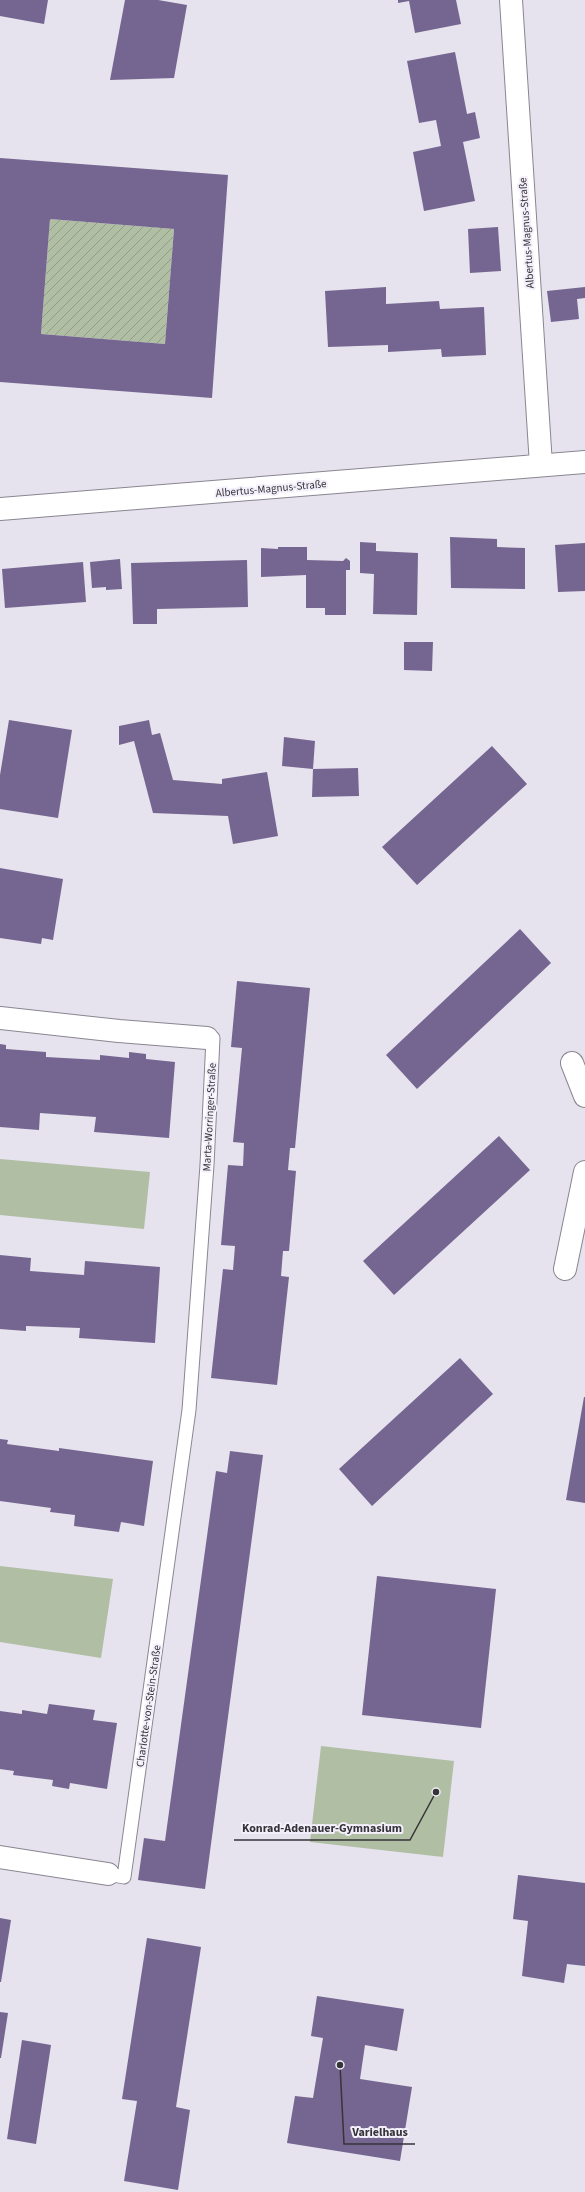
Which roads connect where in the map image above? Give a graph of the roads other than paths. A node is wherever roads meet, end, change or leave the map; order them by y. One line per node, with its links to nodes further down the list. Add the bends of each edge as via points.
1 (511, 0): 3 (street, Albertus-Magnus-Straße)
2 (585, 462): 3 (street, Albertus-Magnus-Straße)
3 (541, 465): 4 (street, Albertus-Magnus-Straße)
4 (0, 509)
5 (0, 1018): 6 (street, Marta-Worringer-Straße)
6 (207, 1038): 11 (lane, Marta-Worringer-Straße, via 213,1038 212,1062)
7 (572, 1063): 8 (street)
8 (585, 1096)
9 (585, 1172): 10 (street)
10 (565, 1269)
11 (189, 1410): 13 (lane, Charlotte-von-Stein-Straße, via 124,1877)
12 (0, 1857): 13 (street, Charlotte-von-Stein-Straße)
13 (108, 1874)

